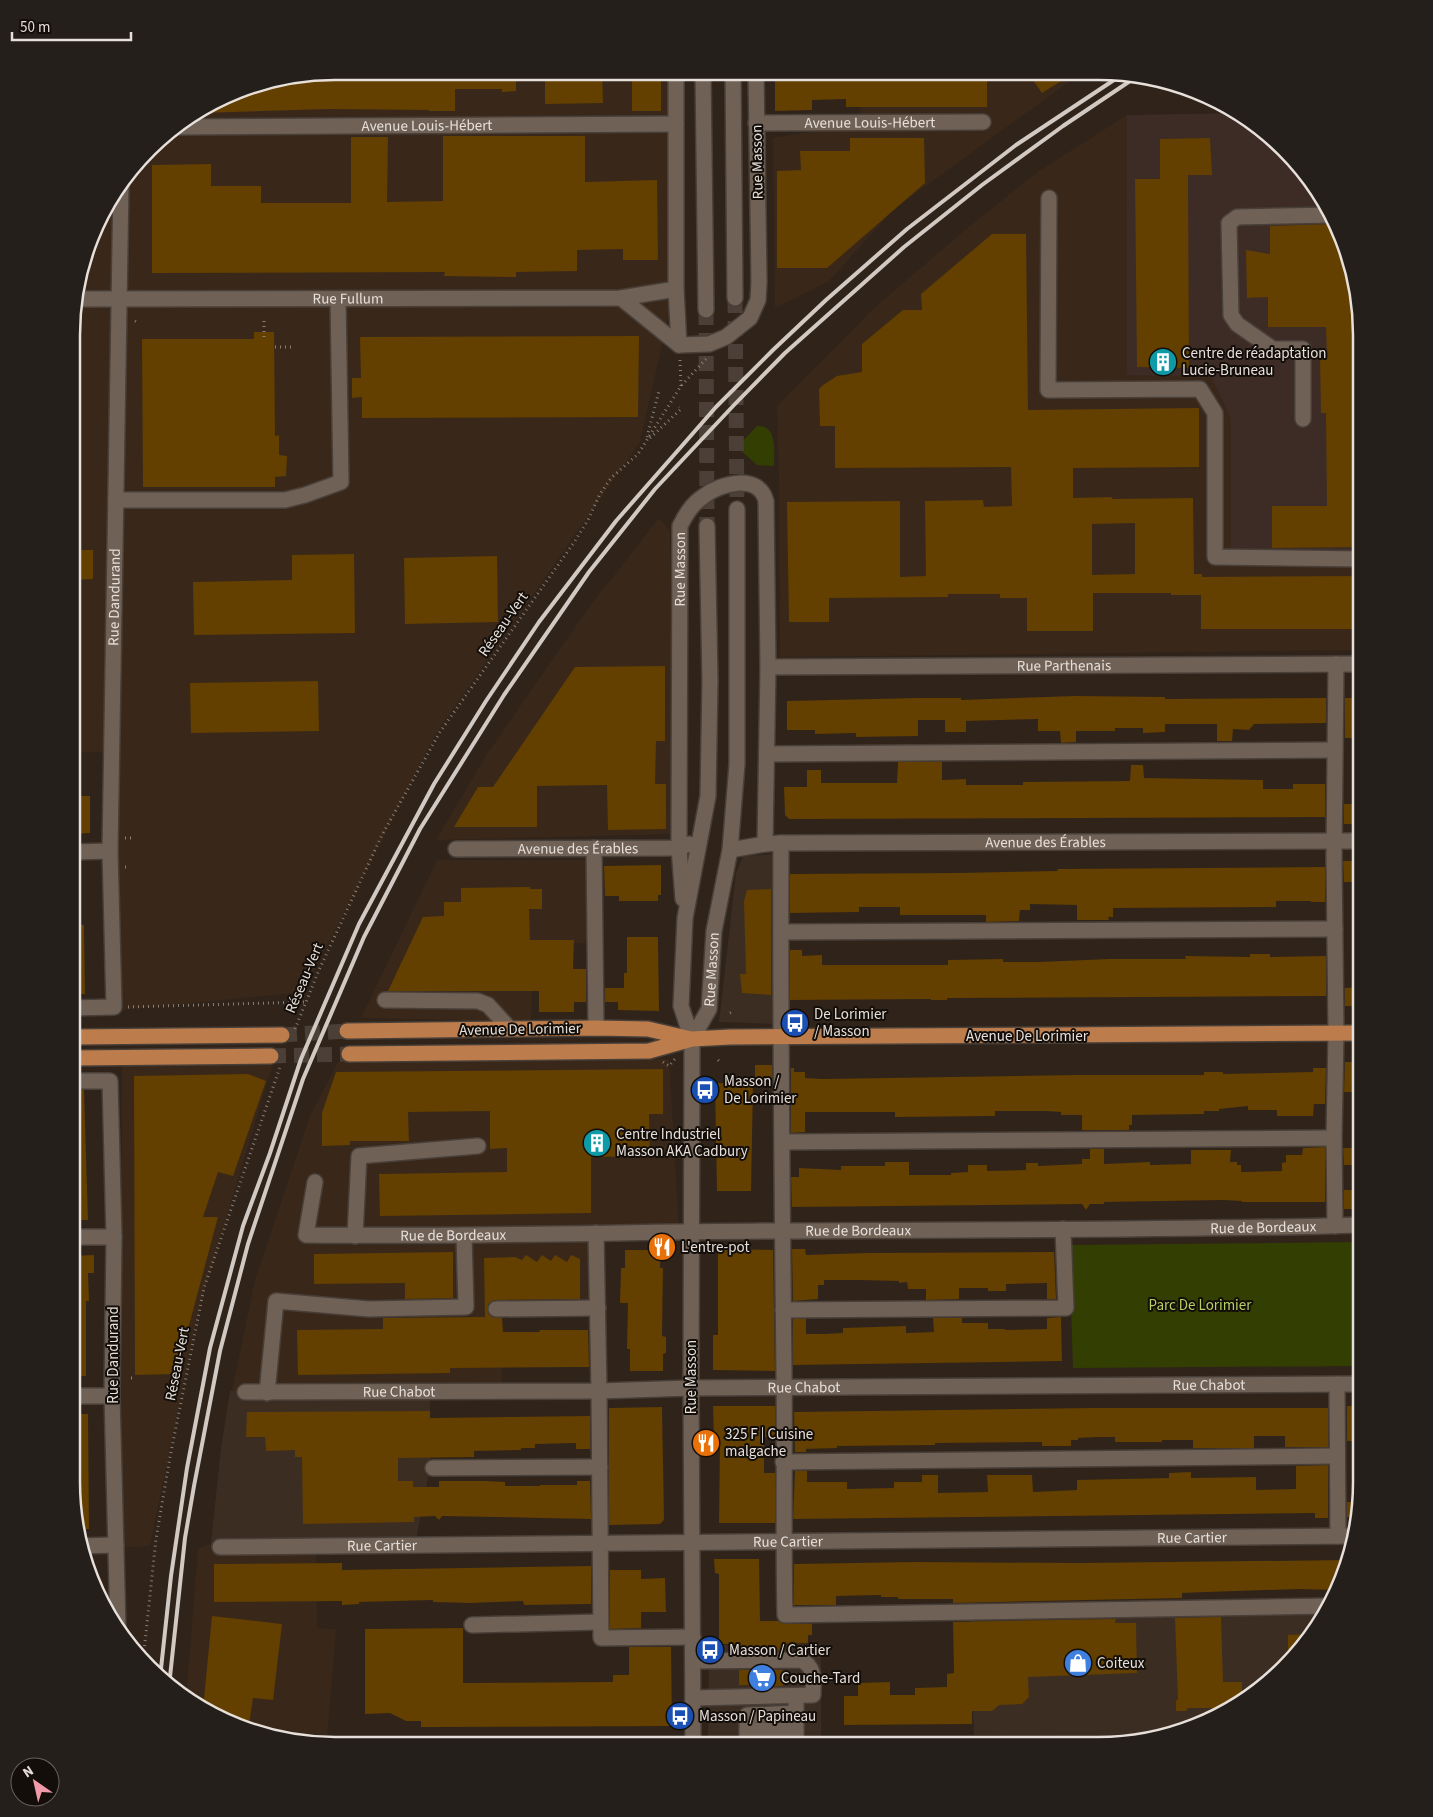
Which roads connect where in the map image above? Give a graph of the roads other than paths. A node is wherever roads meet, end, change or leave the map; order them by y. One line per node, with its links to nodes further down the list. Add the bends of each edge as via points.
1 (676, 80): 7 (street)
2 (703, 80): 18 (street)
3 (733, 80): 14 (street, Rue Masson)
4 (756, 80): 6 (street, Rue Masson)
5 (983, 122): 6 (street, Avenue Louis-Hébert)
6 (756, 123): 19 (street, Rue Masson, via 758,300 750,318 726,337 709,344)
7 (676, 124): 8 (street, Avenue Louis-Hébert); 12 (street)
8 (188, 127)
9 (121, 196): 15 (street, Rue Dandurand)
10 (1049, 198): 24 (street, via 1048,390 1200,389 1215,413 1215,557)
11 (1323, 215): 20 (street, via 1237,217 1229,223 1231,314 1237,324 1272,349 1303,349)
12 (676, 289): 13 (street, Rue Fullum); 19 (street)
13 (621, 298): 16 (street, Rue Fullum); 19 (street)
14 (735, 298)
15 (120, 299): 16 (street, Rue Fullum); 17 (street, Rue Fullum); 21 (street, Rue Dandurand)
16 (338, 299): 21 (street, via 341,482 285,500)
17 (82, 300)
18 (706, 310)
19 (679, 345)
20 (1303, 419)
21 (116, 500): 39 (street, Rue Dandurand)
22 (737, 509): 38 (street, Rue Masson, via 737,764)
23 (707, 526): 30 (street, Rue Masson, via 708,796)
24 (1353, 559)
25 (1336, 664): 26 (street, Rue Parthenais); 27 (street, Rue Parthenais); 28 (street)
26 (1353, 664)
27 (768, 667): 29 (street, Rue Masson); 36 (street, Rue Masson, via 764,492 758,486 744,483 720,486 689,509 680,526)
28 (1335, 750): 29 (street); 32 (street)
29 (767, 754): 33 (street, Rue Masson)
30 (700, 840): 36 (street, Avenue des Érables); 41 (street, Rue Masson)
31 (1353, 841): 32 (street, Avenue des Érables)
32 (1334, 842): 34 (street, Avenue des Érables); 42 (street)
33 (765, 844): 34 (street, Avenue des Érables); 38 (street, Avenue des Érables)
34 (781, 844): 43 (street)
35 (594, 848): 36 (street, Avenue des Érables); 37 (street, Avenue des Érables); 46 (street)
36 (679, 848): 41 (street, Rue Masson)
37 (456, 849)
38 (730, 850): 54 (street, Rue Masson, via 714,931 709,1009)
39 (110, 851): 40 (street); 45 (street, Rue Dandurand, via 114,1007)
40 (80, 852)
41 (685, 918): 54 (street, Rue Masson, via 681,1006)
42 (1335, 929): 43 (street); 49 (street)
43 (781, 932): 53 (street)
44 (385, 1000): 47 (street, via 478,1001 488,1005)
45 (80, 1008)
46 (596, 1028): 47 (main road, Avenue De Lorimier); 54 (main road, Avenue De Lorimier, via 648,1029)
47 (510, 1029): 48 (main road, Avenue De Lorimier)
48 (348, 1031)
49 (1336, 1033): 50 (main road, Avenue De Lorimier); 53 (main road, Avenue De Lorimier); 59 (street)
50 (1353, 1033)
51 (287, 1036): 52 (main road)
52 (80, 1037)
53 (780, 1038): 54 (main road, Avenue De Lorimier); 60 (street)
54 (692, 1039): 55 (main road, Avenue De Lorimier, via 649,1051); 67 (street, Rue Masson)
55 (349, 1054)
56 (80, 1058): 57 (main road)
57 (276, 1060)
58 (80, 1081): 70 (street, Rue Dandurand, via 110,1081)
59 (1334, 1138): 60 (street); 64 (street)
60 (783, 1142): 66 (street)
61 (478, 1146): 71 (street, via 359,1156)
62 (315, 1182): 71 (street, Rue de Bordeaux, via 306,1235)
63 (1353, 1225): 64 (street, Rue de Bordeaux)
64 (1335, 1226): 65 (street, Rue de Bordeaux)
65 (1063, 1229): 66 (street, Rue de Bordeaux); 75 (street, via 1066,1308)
66 (782, 1230): 67 (street, Rue de Bordeaux); 75 (street)
67 (692, 1232): 68 (street, Rue de Bordeaux); 78 (street, Rue Masson)
68 (596, 1233): 69 (street, Rue de Bordeaux); 73 (street)
69 (464, 1235): 71 (street, Rue de Bordeaux); 82 (street, via 466,1307 369,1309 276,1301)
70 (114, 1236): 72 (street); 84 (street, Rue Dandurand)
71 (355, 1236)
72 (80, 1237)
73 (598, 1308): 74 (street); 80 (street)
74 (496, 1309)
75 (783, 1310): 79 (street)
76 (1337, 1384): 77 (street, Rue Chabot); 79 (street, Rue Chabot); 85 (street)
77 (1353, 1384)
78 (691, 1388): 79 (street, Rue Chabot); 80 (street, Rue Chabot); 92 (street, Rue Masson)
79 (784, 1388): 86 (street)
80 (599, 1391): 82 (street, Rue Chabot); 87 (street)
81 (245, 1392): 82 (street, Rue Chabot)
82 (267, 1393)
83 (80, 1396): 84 (street)
84 (112, 1396): 95 (street, Rue Dandurand)
85 (1337, 1456): 86 (street); 89 (street)
86 (783, 1462): 91 (street)
87 (600, 1467): 88 (street); 93 (street)
88 (433, 1468)
89 (1338, 1536): 90 (street, Rue Cartier); 91 (street, Rue Cartier)
90 (1347, 1536)
91 (783, 1540): 92 (street, Rue Cartier); 97 (street, via 785,1614)
92 (692, 1542): 93 (street, Rue Cartier); 101 (street, Rue Masson)
93 (600, 1544): 96 (street, Rue Cartier); 99 (street)
94 (88, 1546): 95 (street)
95 (116, 1546): 98 (street, Rue Dandurand)
96 (220, 1547)
97 (1321, 1606)
98 (118, 1616)
99 (600, 1622): 100 (street); 101 (street, via 601,1638)
100 (472, 1625)
101 (693, 1637): 102 (street, Rue Masson)
102 (693, 1661): 103 (street, via 801,1660 811,1668 813,1695); 105 (street, Rue Masson)
103 (796, 1696): 104 (street); 106 (street)
104 (747, 1697): 105 (street); 107 (street)
105 (693, 1698): 108 (street, Rue Masson)
106 (796, 1713): 107 (street); 110 (street)
107 (747, 1715): 109 (street)
108 (693, 1737)
109 (747, 1737)
110 (796, 1737)

